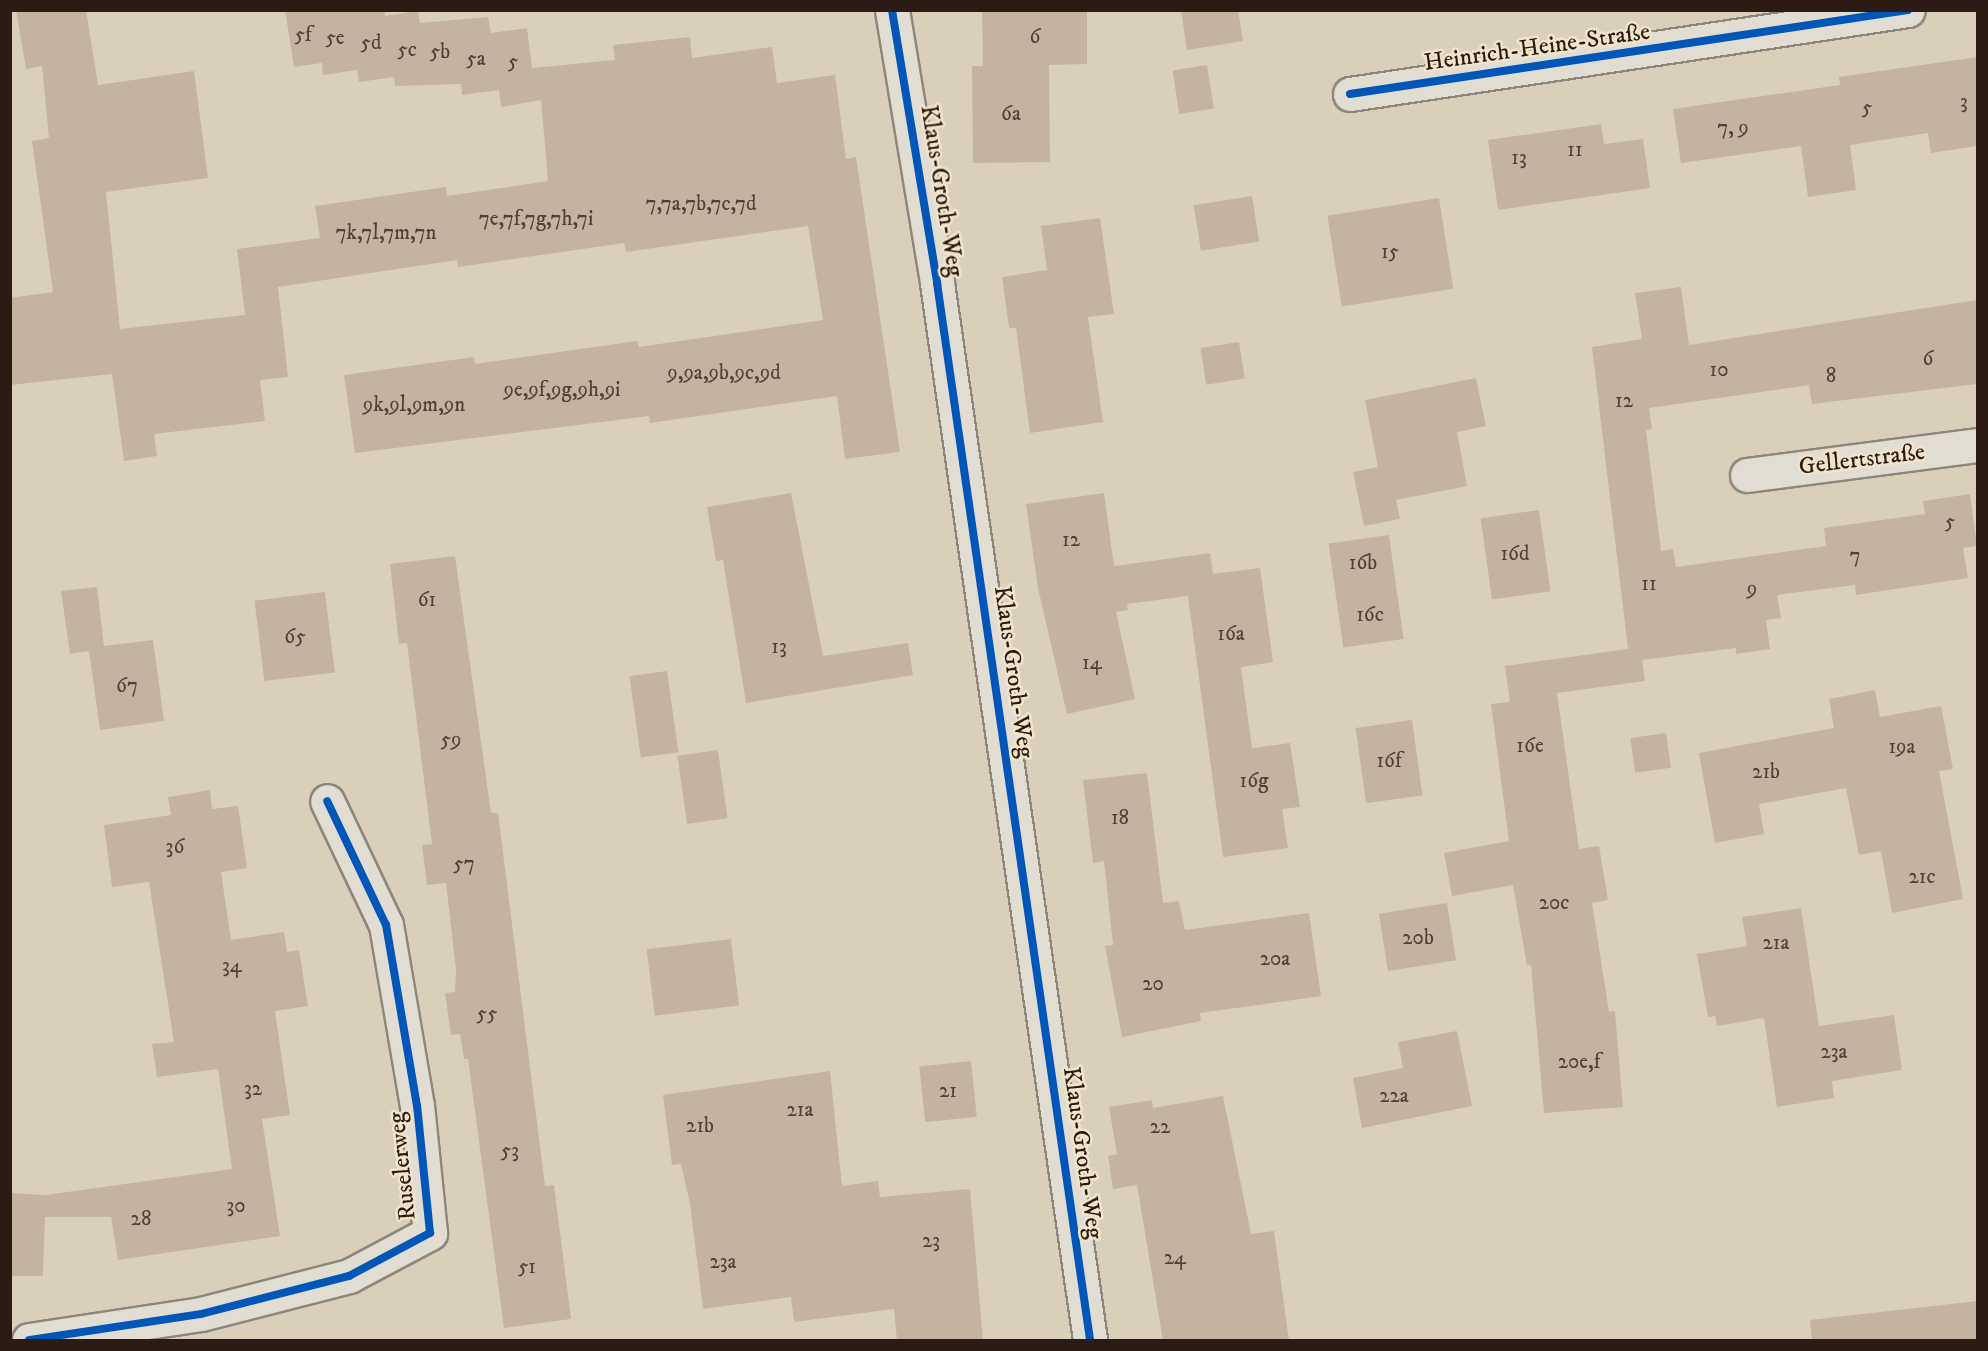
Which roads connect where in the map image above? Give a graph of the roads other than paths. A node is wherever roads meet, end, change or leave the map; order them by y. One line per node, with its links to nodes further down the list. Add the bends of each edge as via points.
1 (892, 10): 8 (street, Klaus-Groth-Weg, via 937,284)
2 (1908, 10): 3 (street, Heinrich-Heine-Straße)
3 (1350, 94)
4 (1977, 445): 5 (street, Gellertstraße)
5 (1748, 475)
6 (327, 801): 7 (street, Ruselerweg, via 386,925 417,1106 430,1233 349,1276 201,1314)
7 (29, 1341)
8 (1090, 1341)

